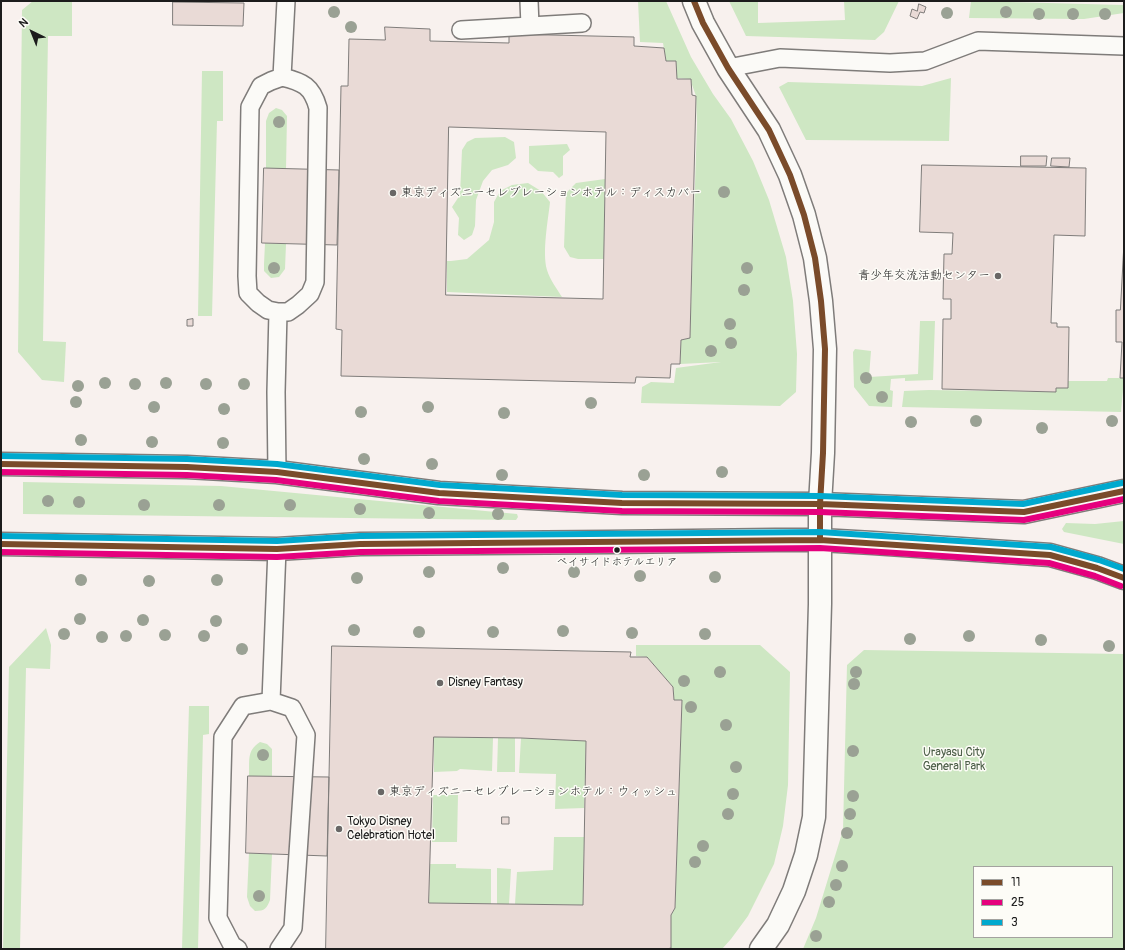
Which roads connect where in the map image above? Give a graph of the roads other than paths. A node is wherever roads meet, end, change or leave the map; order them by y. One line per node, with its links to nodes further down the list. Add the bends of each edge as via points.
1 (286, 1): 9 (lane)
2 (529, 1): 5 (lane)
3 (694, 1): 8 (street)
4 (582, 23): 5 (lane)
5 (530, 26): 6 (lane)
6 (461, 30)
7 (1124, 46): 8 (lane, via 978,41 925,61 890,63 780,58)
8 (728, 68): 14 (street, via 769,130 790,175 815,258 825,349)
9 (282, 77): 10 (lane, via 261,86 250,107 247,276 248,293 258,304); 10 (lane, via 306,86 314,96 318,108 315,282 310,294 298,305 288,312)
10 (278, 312): 12 (lane)
11 (1, 464): 12 (street, via 187,467)
12 (277, 472): 14 (street, via 439,493 622,503)
13 (1124, 491): 14 (street, via 1024,512)
14 (820, 504): 15 (street)
15 (820, 540): 17 (street, via 360,544); 18 (street, via 1050,555); 22 (street, via 814,817 806,855 794,891 778,925)
16 (1, 544): 17 (street)
17 (277, 549): 19 (lane)
18 (1124, 578)
19 (271, 701): 20 (lane, via 243,706 223,737 218,918 232,945); 21 (lane, via 292,708 306,735 293,928)
20 (238, 949)
21 (280, 949)
22 (761, 949)

